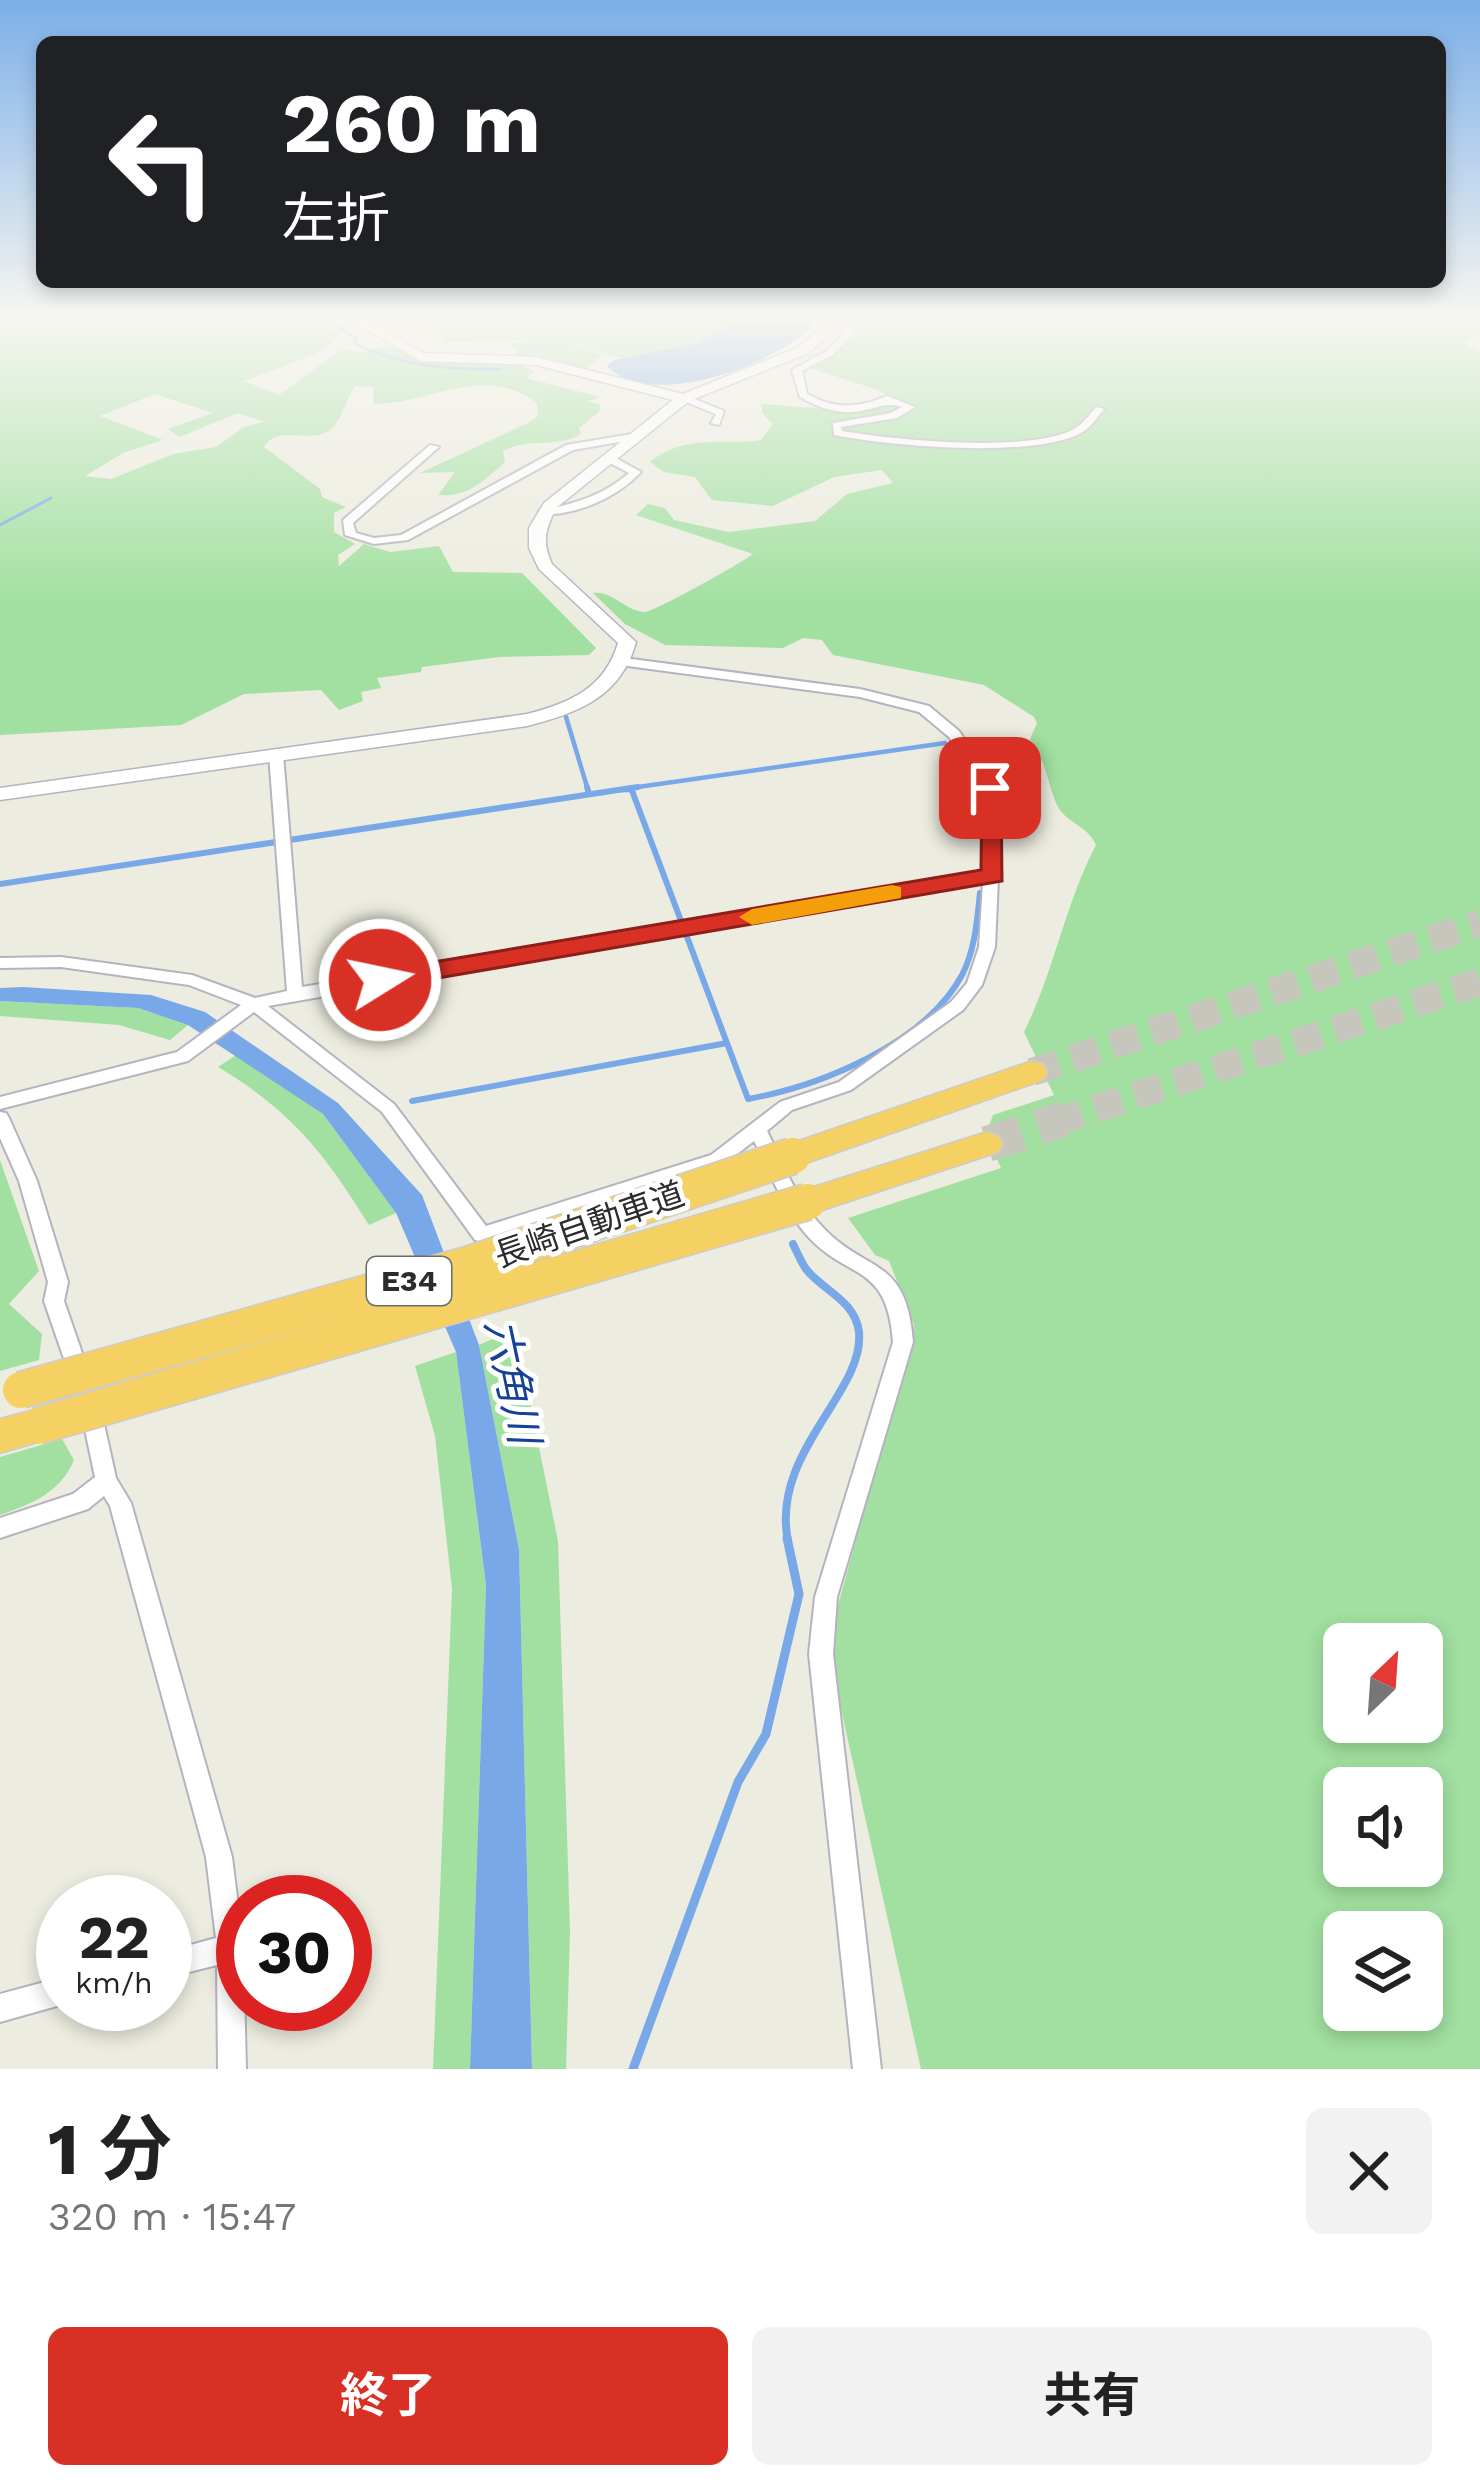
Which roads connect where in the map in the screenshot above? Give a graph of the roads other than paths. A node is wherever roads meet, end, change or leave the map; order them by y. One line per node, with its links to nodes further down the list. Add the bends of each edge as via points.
1 (663, 416): 6 (street)
2 (719, 416): 5 (street)
3 (895, 416): 4 (street, via 836,425 837,433 1028,442 1073,433)
4 (1092, 416)
5 (716, 423)
6 (638, 436): 7 (street, via 570,447 404,538 351,535 347,522); 8 (street)
7 (434, 447)
8 (610, 459): 9 (street); 9 (street, via 635,472 617,490)
9 (543, 513): 10 (street, via 535,548 543,568 616,627 627,642)
10 (624, 662): 11 (street, via 600,692 553,714); 13 (street, via 875,695 924,710 954,734 990,788)
11 (275, 754): 12 (street); 15 (street)
12 (0, 794)
13 (993, 876): 15 (street); 20 (street, via 987,947 957,1006 845,1086 786,1106)
14 (0, 962): 16 (street, via 192,980)
15 (295, 994): 16 (street)
16 (254, 1004): 18 (street, via 182,1057); 20 (street, via 388,1108 482,1235 717,1160)
17 (1033, 1072): 22 (highway, 長崎自動車道 / E34, bridge, via 467,1265)
18 (0, 1103)
19 (0, 1118): 24 (street, via 58,1282 54,1301)
20 (757, 1130): 31 (street, via 807,1222 891,1285 903,1318 903,1342 826,1597 821,1654)
21 (987, 1144): 23 (highway, 長崎自動車道 / E34, bridge)
22 (11, 1393)
23 (0, 1436)
24 (106, 1481): 25 (street, via 80,1502); 26 (street, via 120,1503)
25 (0, 1528)
26 (221, 1875)
27 (36, 1998): 28 (street)
28 (0, 2008)
29 (231, 2031): 30 (street)
30 (232, 2069)
31 (867, 2069)

